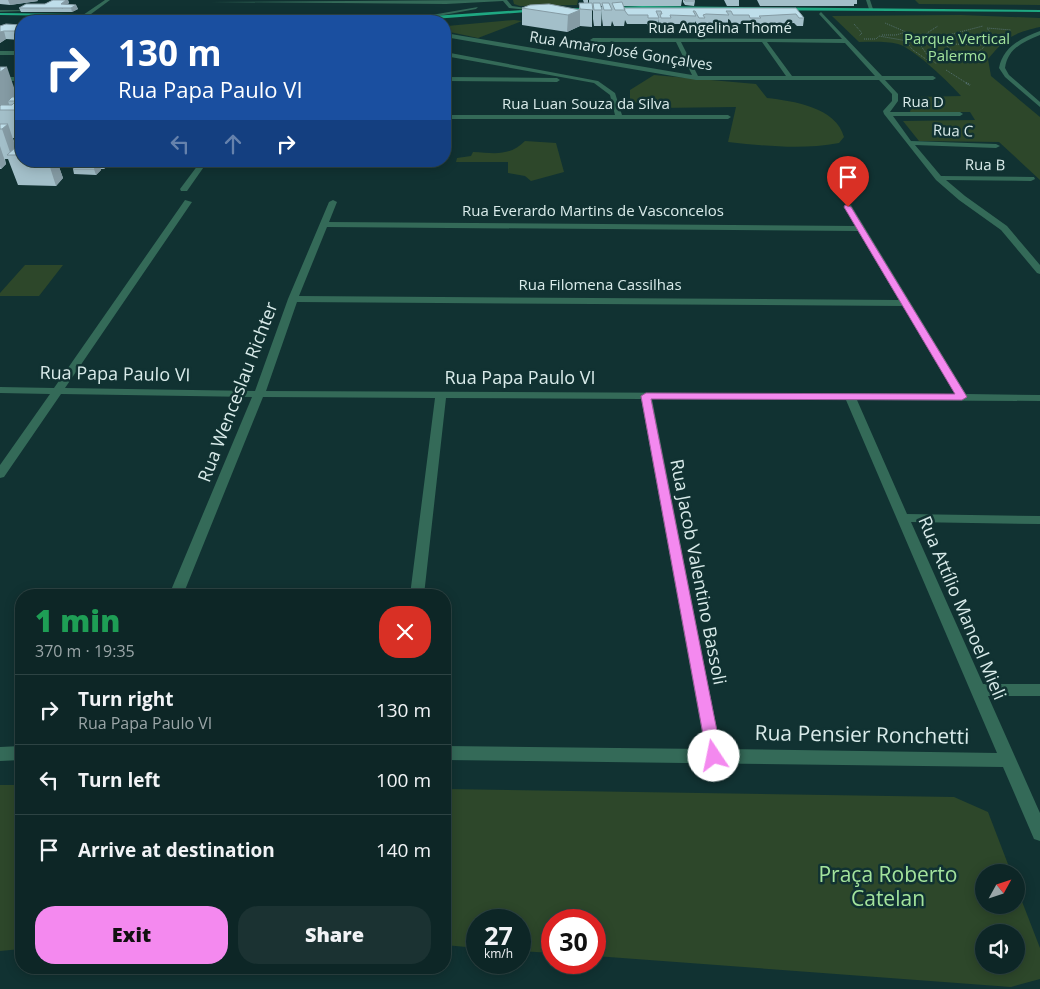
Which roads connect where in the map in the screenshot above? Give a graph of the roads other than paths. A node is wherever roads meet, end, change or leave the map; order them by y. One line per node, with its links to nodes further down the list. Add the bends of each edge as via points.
1 (108, 0): 19 (street)
2 (505, 0): 6 (street); 10 (street, via 511,7); 13 (street)
3 (868, 0): 8 (street)
4 (378, 1): 5 (street); 6 (street)
5 (212, 2)
6 (446, 3): 13 (street, via 462,6)
7 (808, 8): 8 (main road); 9 (main road); 14 (main road, via 720,11)
8 (871, 8): 16 (main road)
9 (554, 9)
10 (539, 10): 11 (main road); 22 (main road)
11 (546, 10)
12 (20, 11): 17 (street)
13 (463, 11): 20 (street)
14 (722, 13): 15 (main road); 24 (main road)
15 (821, 13): 16 (main road); 32 (street)
16 (1040, 13)
17 (0, 15): 18 (main road); 21 (main road); 25 (main road)
18 (15, 15)
19 (86, 15)
20 (436, 15)
21 (15, 16)
22 (451, 16)
23 (544, 16): 26 (main road)
24 (553, 16)
25 (15, 17)
26 (496, 20)
27 (1040, 33): 46 (street, via 1008,50 1002,68 1006,76)
28 (451, 36): 37 (street, Rua Amaro José Gonçalves)
29 (593, 40): 31 (street, Rua Angelina Thomé)
30 (763, 40): 31 (street, Rua Angelina Thomé); 32 (street, Rua Angelina Thomé); 38 (street)
31 (678, 41): 37 (street)
32 (847, 41): 39 (street)
33 (0, 53): 34 (street)
34 (15, 53)
35 (451, 55): 36 (street)
36 (513, 66): 44 (street, via 514,73); 45 (street)
37 (696, 78): 38 (street, Rua Amaro José Gonçalves)
38 (790, 78): 39 (street, Rua Amaro José Gonçalves)
39 (881, 78): 40 (street, Rua Amaro José Gonçalves); 47 (street, via 896,97)
40 (933, 78)
41 (0, 79): 42 (street)
42 (15, 79)
43 (451, 79): 44 (street)
44 (498, 79): 45 (street)
45 (590, 80): 49 (street, via 613,94)
46 (1040, 105)
47 (887, 114): 48 (street, Rua D); 52 (street)
48 (960, 114)
49 (619, 116): 50 (street, Rua Luan Souza da Silva); 51 (street, Rua Luan Souza da Silva)
50 (451, 117)
51 (728, 117)
52 (909, 143): 53 (street, Rua C); 55 (street)
53 (996, 146)
54 (200, 167): 57 (street)
55 (939, 178): 56 (street, Rua B); 63 (street, via 1004,228)
56 (1031, 179)
57 (184, 189)
58 (188, 202): 67 (street)
59 (333, 202): 61 (street, Rua Wenceslau Richter)
60 (848, 207): 62 (street)
61 (324, 224): 62 (street, Rua Everardo Martins de Vasconcelos); 64 (street, Rua Wenceslau Richter)
62 (862, 229): 65 (street)
63 (1040, 271)
64 (294, 299): 65 (street, Rua Filomena Cassilhas); 68 (street, Rua Wenceslau Richter)
65 (906, 303): 72 (street)
66 (0, 390): 67 (street, Rua Papa Paulo VI)
67 (58, 390): 68 (street, Rua Papa Paulo VI); 74 (street)
68 (259, 394): 69 (street, Rua Papa Paulo VI); 77 (street, Rua Wenceslau Richter)
69 (442, 395): 70 (street, Rua Papa Paulo VI); 78 (street)
70 (646, 396): 71 (street, Rua Papa Paulo VI); 84 (street, Rua Jacob Valentino Bassoli)
71 (850, 397): 72 (street, Rua Papa Paulo VI); 75 (street, Rua Attílio Manoel Mieli)
72 (962, 397): 73 (street, Rua Papa Paulo VI)
73 (1040, 398)
74 (0, 474)
75 (903, 518): 76 (street); 79 (street, Rua Attílio Manoel Mieli)
76 (1040, 520)
77 (178, 589)
78 (418, 589)
79 (977, 690): 80 (street); 85 (street, Rua Attílio Manoel Mieli)
80 (1040, 690)
81 (451, 753): 84 (street, Rua Pensier Ronchetti)
82 (0, 754): 83 (street)
83 (15, 754)
84 (714, 756): 85 (street, Rua Pensier Ronchetti)
85 (1008, 760): 86 (street, Rua Attílio Manoel Mieli)
86 (1040, 833)

